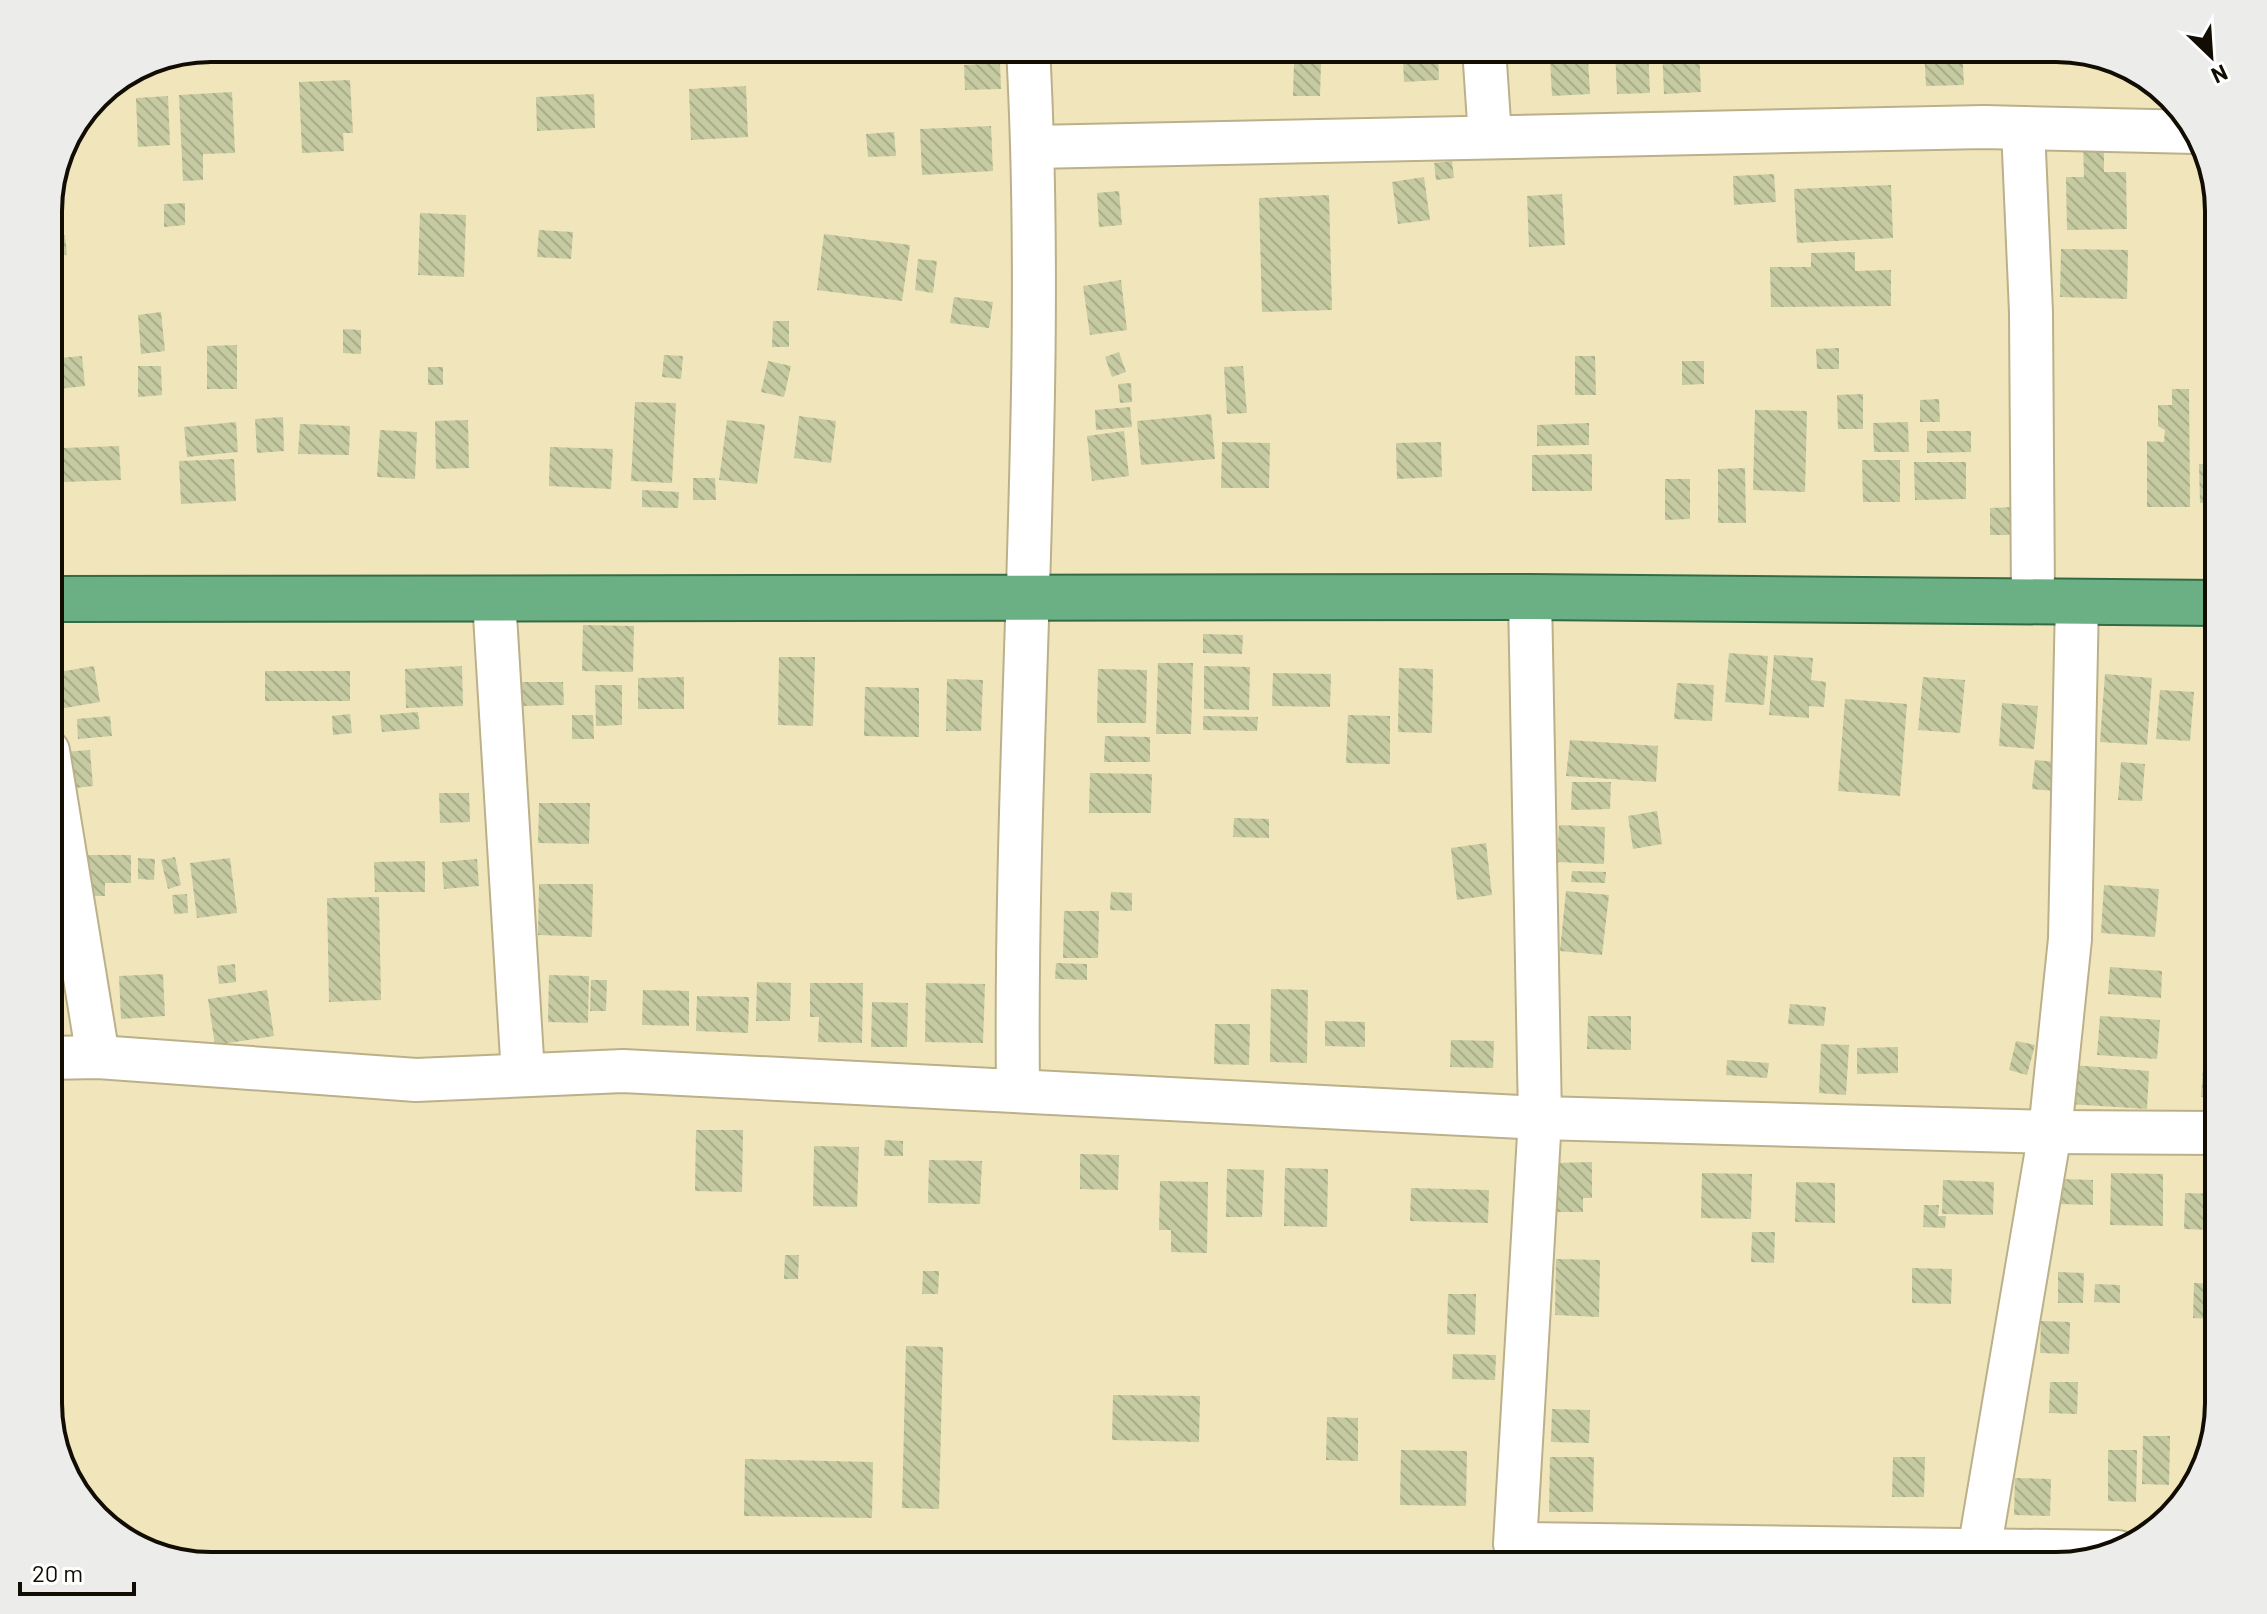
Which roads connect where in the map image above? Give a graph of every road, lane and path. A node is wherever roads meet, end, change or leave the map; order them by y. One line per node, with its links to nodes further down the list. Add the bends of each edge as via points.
1 (1029, 62): 6 (street)
2 (1485, 62): 5 (street)
3 (2023, 128): 4 (street); 5 (street); 11 (street, via 2031,312)
4 (2182, 132)
5 (1490, 137): 6 (street)
6 (1033, 147): 7 (street)
7 (1029, 597): 8 (highway); 10 (highway); 18 (street, via 1017,930)
8 (1530, 597): 11 (highway); 19 (street)
9 (62, 599): 10 (highway)
10 (494, 599): 17 (street)
11 (2033, 600): 12 (highway)
12 (2077, 601): 13 (highway); 20 (street, via 2070,939)
13 (2205, 603)
14 (62, 837): 15 (street)
15 (98, 1057): 16 (street); 17 (street, via 416,1080)
16 (62, 1058)
17 (523, 1075): 18 (street, via 623,1071)
18 (1018, 1090): 19 (street)
19 (1540, 1118): 20 (street); 22 (street, via 1515,1544)
20 (2050, 1132): 21 (street); 22 (street)
21 (2205, 1133)
22 (1979, 1551): 23 (street)
23 (2063, 1552)

